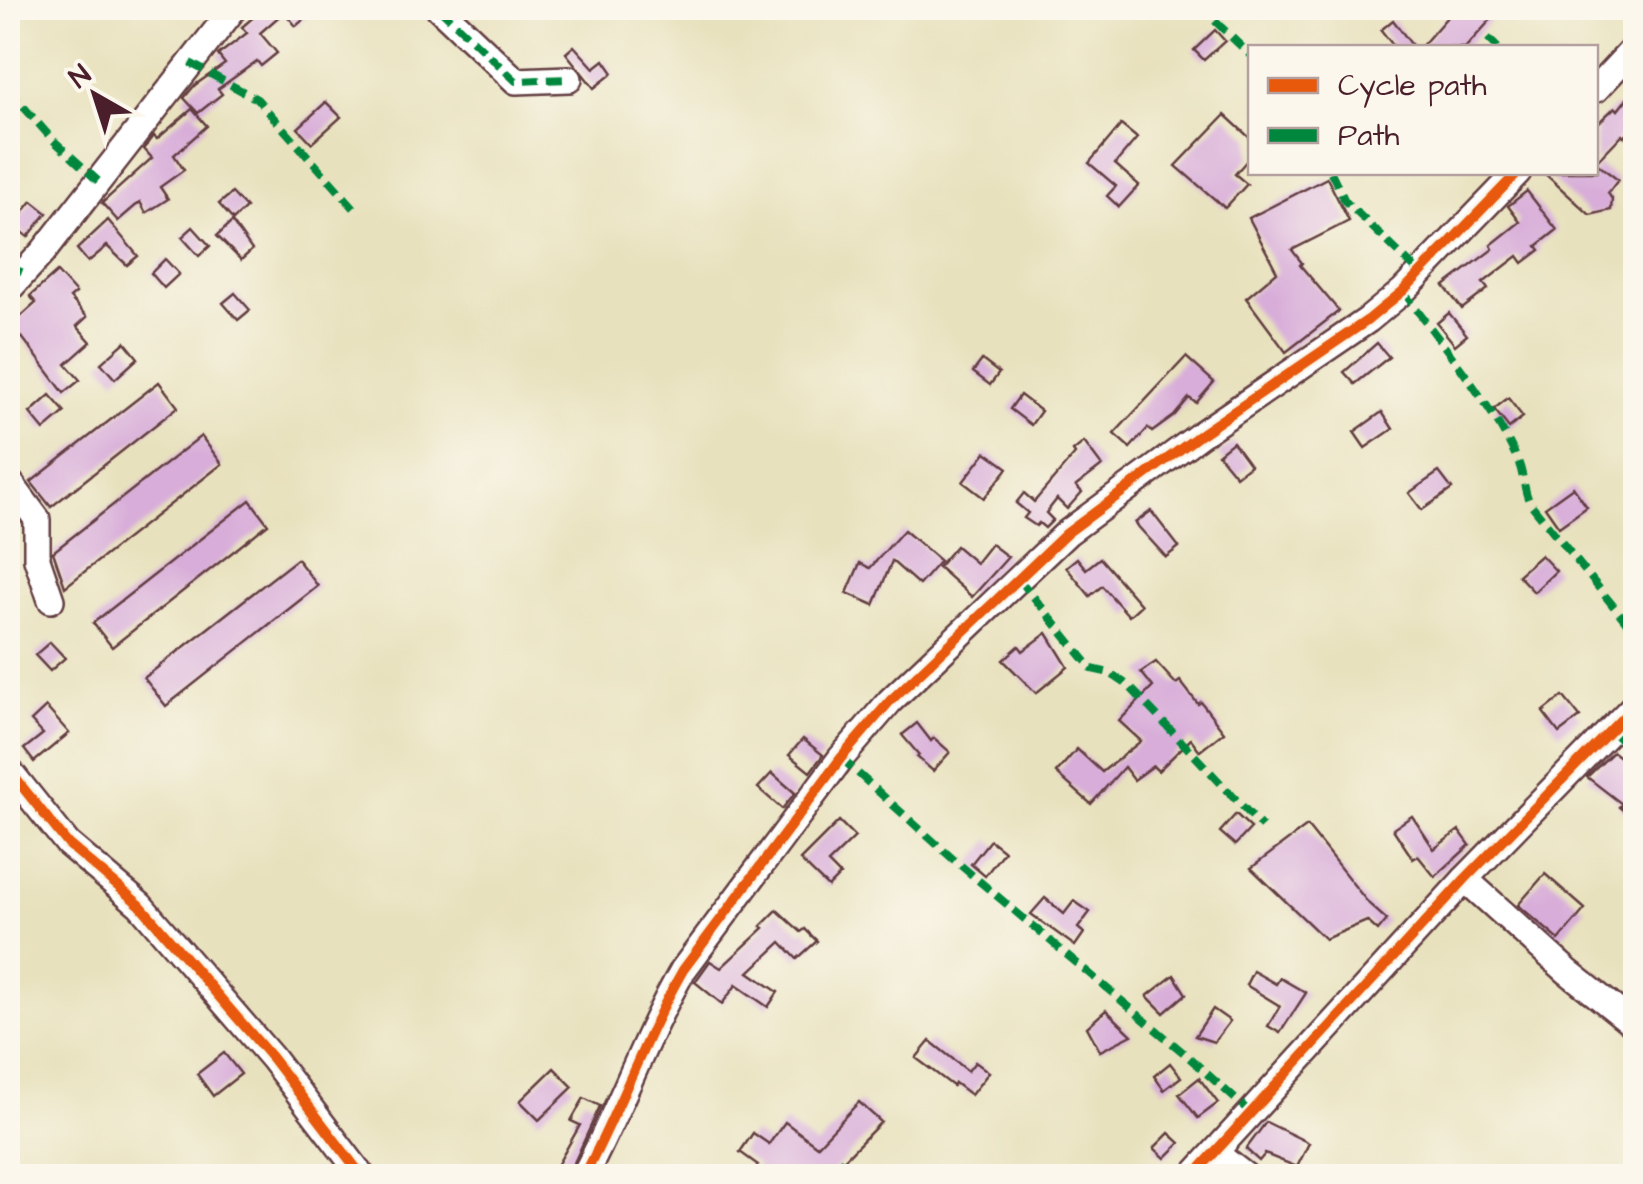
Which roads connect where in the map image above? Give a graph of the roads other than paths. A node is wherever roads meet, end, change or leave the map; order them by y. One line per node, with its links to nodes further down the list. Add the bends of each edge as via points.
1 (234, 8): 7 (street)
2 (439, 8): 4 (street, via 516,81)
3 (1636, 46): 5 (street)
4 (569, 80)
5 (1598, 87)
6 (1515, 175): 16 (street, via 1403,291 1067,533 890,701 683,970)
7 (8, 290)
8 (8, 480): 9 (street, via 37,518 37,559)
9 (51, 600)
10 (1636, 704): 12 (street)
11 (8, 769): 15 (street, via 68,844 152,919)
12 (1466, 879): 13 (street); 14 (street)
13 (1636, 1026)
14 (1215, 1153): 17 (street); 18 (street)
15 (362, 1176)
16 (584, 1176)
17 (1193, 1176)
18 (1246, 1176)

